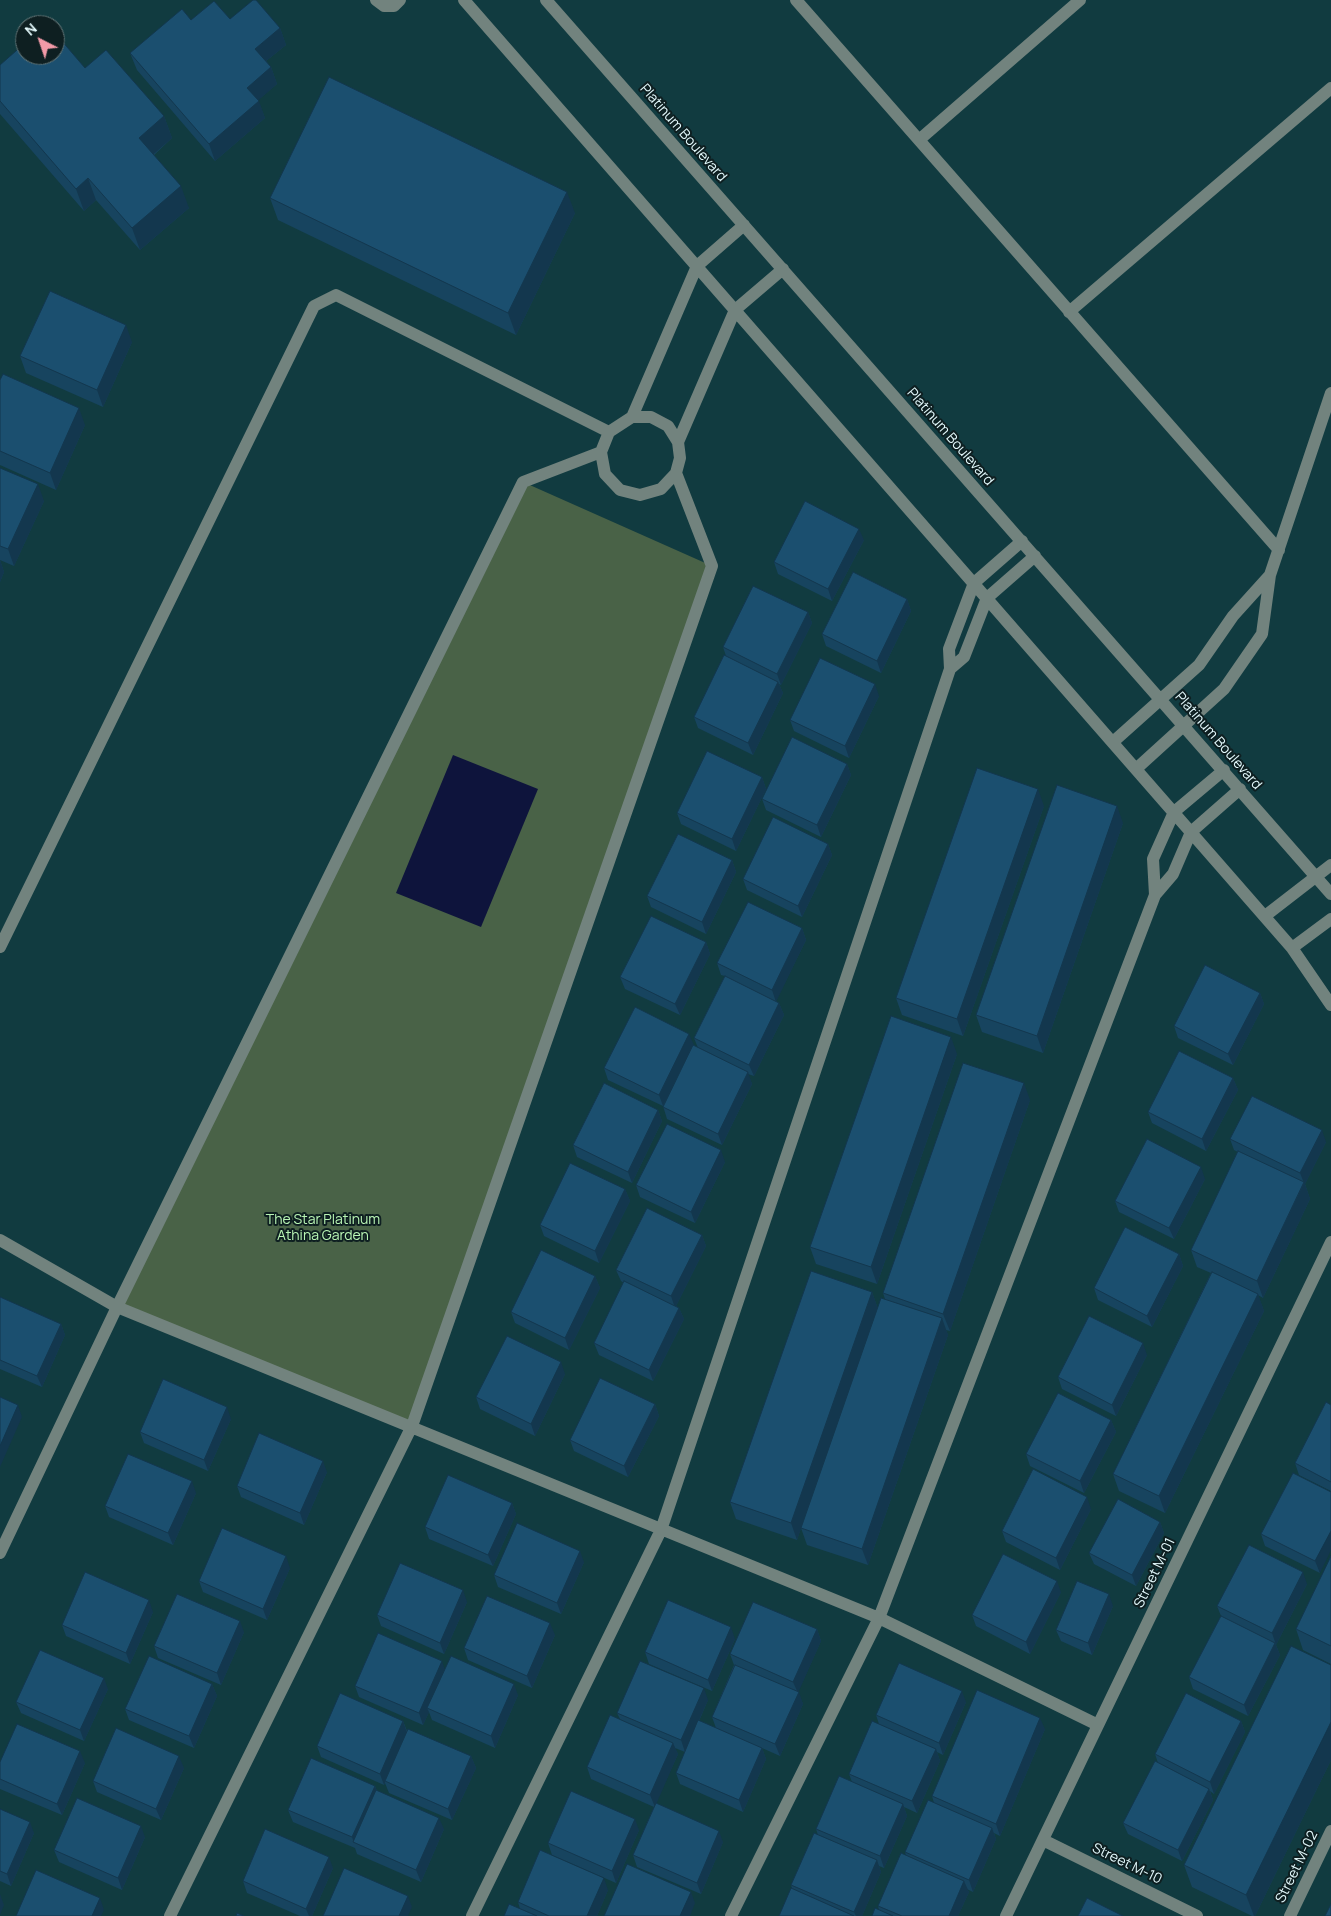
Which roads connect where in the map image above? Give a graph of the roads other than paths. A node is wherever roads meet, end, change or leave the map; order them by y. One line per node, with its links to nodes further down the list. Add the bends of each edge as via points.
1 (376, 0): 2 (street, via 384,6 394,6)
2 (400, 0)
3 (464, 0): 10 (street)
4 (546, 0): 9 (street, Platinum Boulevard)
5 (796, 0): 8 (street)
6 (1080, 0): 8 (street)
7 (1331, 88): 13 (street)
8 (918, 140): 13 (street)
9 (744, 225): 10 (street); 11 (street, Platinum Boulevard)
10 (697, 266): 12 (street); 15 (street)
11 (783, 269): 12 (street); 20 (street, Platinum Boulevard)
12 (735, 310): 17 (street); 24 (street)
13 (1069, 312): 21 (street)
14 (1331, 393): 21 (street)
15 (632, 417): 16 (street); 17 (street, via 651,417 668,426)
16 (609, 432): 18 (street); 41 (street, via 336,295 314,306)
17 (678, 442): 19 (street, via 680,458)
18 (601, 452): 19 (street, via 605,474 620,490 640,495 661,489); 46 (street, via 523,482)
19 (676, 473): 47 (street, via 712,566)
20 (1022, 541): 22 (street, Platinum Boulevard); 24 (street)
21 (1279, 550): 23 (street)
22 (1035, 556): 25 (street); 27 (street, Platinum Boulevard)
23 (1270, 575): 27 (street, via 1233,616 1199,666); 28 (street, via 1262,634 1224,689)
24 (974, 583): 25 (street); 26 (street, via 949,649)
25 (987, 598): 26 (street, via 964,657); 29 (street)
26 (950, 669): 48 (street)
27 (1162, 700): 28 (street, Platinum Boulevard); 29 (street)
28 (1184, 726): 30 (street); 31 (street, Platinum Boulevard)
29 (1113, 742): 30 (street)
30 (1136, 769): 33 (street)
31 (1224, 770): 32 (street, Platinum Boulevard); 33 (street)
32 (1240, 789): 34 (street); 36 (street, Platinum Boulevard)
33 (1174, 812): 34 (street); 38 (street, via 1153,859)
34 (1191, 832): 38 (street, via 1173,874); 39 (street)
35 (1331, 865): 36 (street)
36 (1316, 876): 37 (street, Platinum Boulevard); 39 (street)
37 (1331, 894)
38 (1155, 895): 50 (street)
39 (1265, 916): 42 (street)
40 (1331, 918): 42 (street)
41 (0, 947)
42 (1292, 948): 43 (street)
43 (1331, 1005)
44 (0, 1240): 46 (street)
45 (1331, 1242): 51 (street, Street M-01)
46 (117, 1307): 47 (street); 49 (street)
47 (412, 1426): 48 (street); 54 (street)
48 (661, 1530): 50 (street); 55 (street)
49 (0, 1553)
50 (879, 1618): 51 (street); 56 (street)
51 (1098, 1726): 53 (street, Street M-01)
52 (1331, 1831): 59 (street, Street M-02)
53 (1043, 1840): 57 (street, Street M-01); 58 (street, Street M-10)
54 (170, 1916)
55 (472, 1916)
56 (732, 1916)
57 (1006, 1916)
58 (1197, 1916)
59 (1290, 1916)

